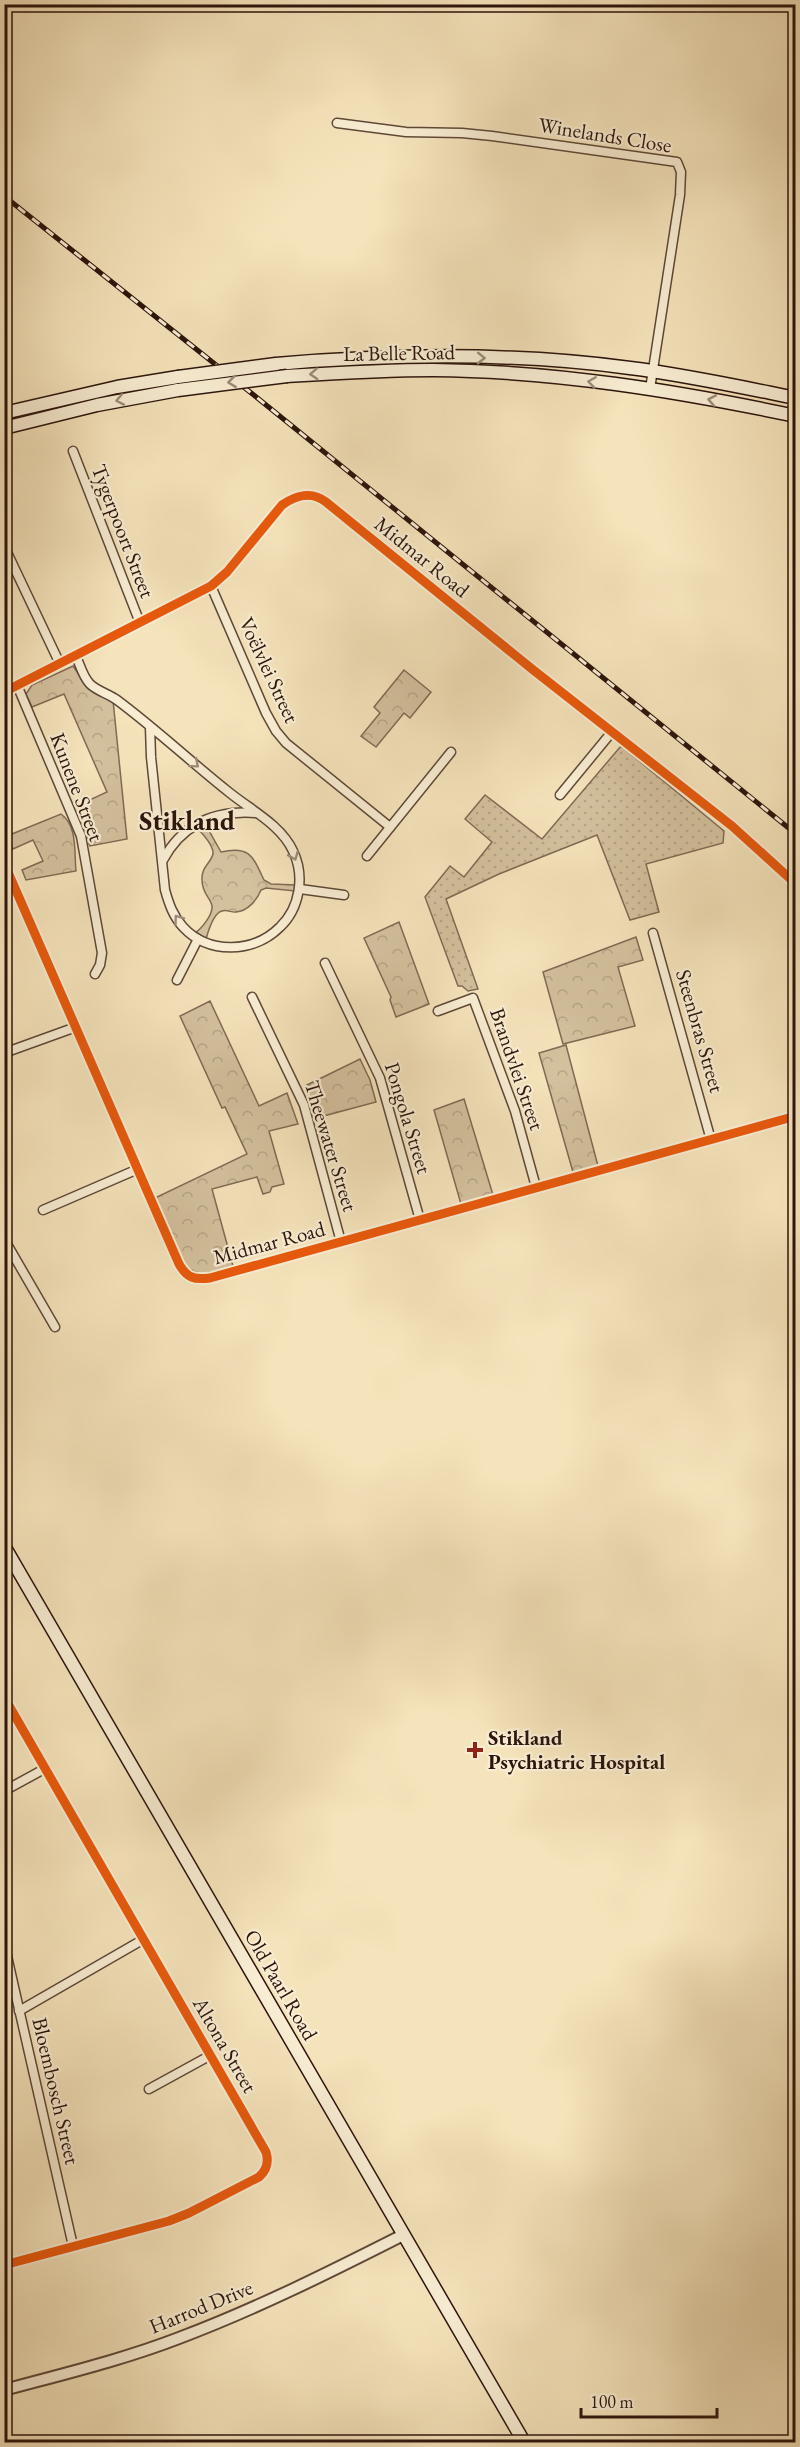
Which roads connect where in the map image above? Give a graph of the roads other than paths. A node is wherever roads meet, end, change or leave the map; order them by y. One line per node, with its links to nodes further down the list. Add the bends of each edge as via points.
1 (336, 123): 2 (street, Winelands Close, via 406,132 482,135 676,162 681,172 680,195)
2 (652, 371): 3 (main road, La Belle Road, one-way to 2, bridge, via 276,364 356,358 525,359); 4 (street, Winelands Close); 5 (main road, La Belle Road)
3 (178, 383): 4 (main road, La Belle Road, one-way to 3, bridge, via 479,372 381,370); 6 (main road, La Belle Road, via 117,387); 8 (main road, La Belle Road, one-way to 8)
4 (650, 389): 7 (main road, La Belle Road, one-way to 4)
5 (795, 398)
6 (4, 413)
7 (795, 416)
8 (4, 428)
9 (73, 451): 12 (street, Tygerpoort Street)
10 (4, 546): 14 (street)
11 (211, 586): 12 (street, Midmar Road); 18 (street, Midmar Road, via 282,505 302,495 320,498); 22 (street, Voëlvlei Street, via 276,731)
12 (141, 623): 13 (street, Midmar Road)
13 (76, 656): 14 (street, Midmar Road); 17 (street, via 90,684)
14 (60, 664): 15 (street, Midmar Road)
15 (17, 685): 16 (street, Midmar Road); 32 (street, Kunene Street, via 81,836 102,952)
16 (4, 692)
17 (150, 727): 21 (street, one-way to 21); 24 (street)
18 (611, 732): 20 (street); 26 (street, Midmar Road, via 732,826)
19 (451, 752): 22 (street)
20 (560, 795)
21 (256, 813): 24 (street, via 222,813 194,825 171,845); 27 (street, one-way to 27, via 293,850)
22 (390, 827): 23 (street)
23 (367, 856)
24 (163, 860): 30 (street, one-way to 24, via 171,911)
25 (4, 863): 36 (street, Midmar Road)
26 (795, 884)
27 (300, 889): 28 (street); 30 (street, via 290,915 268,938 238,948)
28 (344, 895)
29 (653, 933): 39 (street, Steenbras Street)
30 (198, 939): 33 (street)
31 (325, 963): 43 (street, Pongola Street, via 380,1078)
32 (95, 974)
33 (177, 980)
34 (252, 996): 45 (street, Theewater Street, via 304,1105)
35 (438, 1011): 41 (street, Brandvlei Street, via 473,998 515,1111)
36 (76, 1027): 37 (street); 40 (street, Midmar Road)
37 (4, 1053)
38 (795, 1116): 39 (street, Midmar Road)
39 (711, 1140): 41 (street, Midmar Road)
40 (138, 1169): 42 (street); 45 (street, Midmar Road, via 179,1264 190,1278 210,1278)
41 (536, 1187): 43 (street, Midmar Road)
42 (43, 1210)
43 (420, 1220): 45 (street, Midmar Road)
44 (4, 1239): 46 (street)
45 (341, 1242)
46 (55, 1327)
47 (6, 1552): 56 (main road, Old Paarl Road)
48 (4, 1697): 49 (street, Altona Street)
49 (46, 1768): 50 (street); 51 (street, Altona Street)
50 (4, 1791)
51 (144, 1939): 53 (street); 54 (street, Altona Street)
52 (4, 1944): 53 (street, Bloembosch Street)
53 (19, 2011): 57 (street, Bloembosch Street)
54 (211, 2055): 55 (street); 57 (street, Altona Street, via 266,2152 265,2170 259,2177 180,2217)
55 (149, 2090)
56 (403, 2235): 59 (street, Harrod Drive, via 291,2291 178,2339); 60 (main road, Old Paarl Road)
57 (73, 2246): 58 (street, Altona Street)
58 (4, 2265)
59 (4, 2390)
60 (524, 2442)

